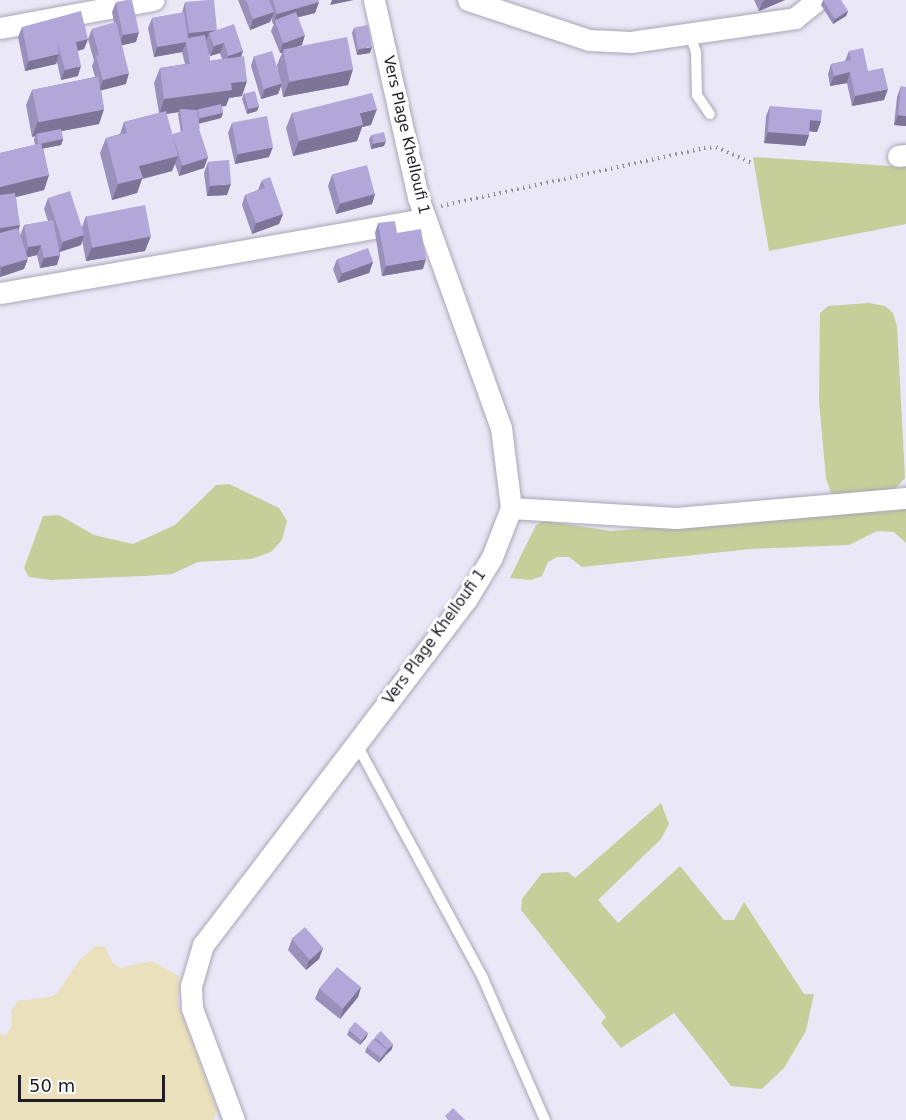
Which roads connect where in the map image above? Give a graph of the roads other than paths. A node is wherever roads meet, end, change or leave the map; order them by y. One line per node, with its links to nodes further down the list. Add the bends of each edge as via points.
1 (153, 0): 5 (street)
2 (374, 0): 8 (street, Vers Plage Khelloufi 1)
3 (468, 0): 6 (street, via 589,40 631,42)
4 (817, 0): 6 (street, via 795,18)
5 (0, 28)
6 (690, 34): 7 (lane, via 696,52 697,95)
7 (710, 114)
8 (425, 216): 9 (street); 11 (street, Vers Plage Khelloufi 1, via 501,428)
9 (0, 292)
10 (906, 498): 11 (street, via 676,518)
11 (511, 508): 12 (street, Vers Plage Khelloufi 1, via 479,579)
12 (356, 742): 13 (street, Vers Plage Khelloufi 1, via 215,927 195,968 192,1008); 14 (lane, via 482,976)
13 (234, 1120)
14 (544, 1120)

